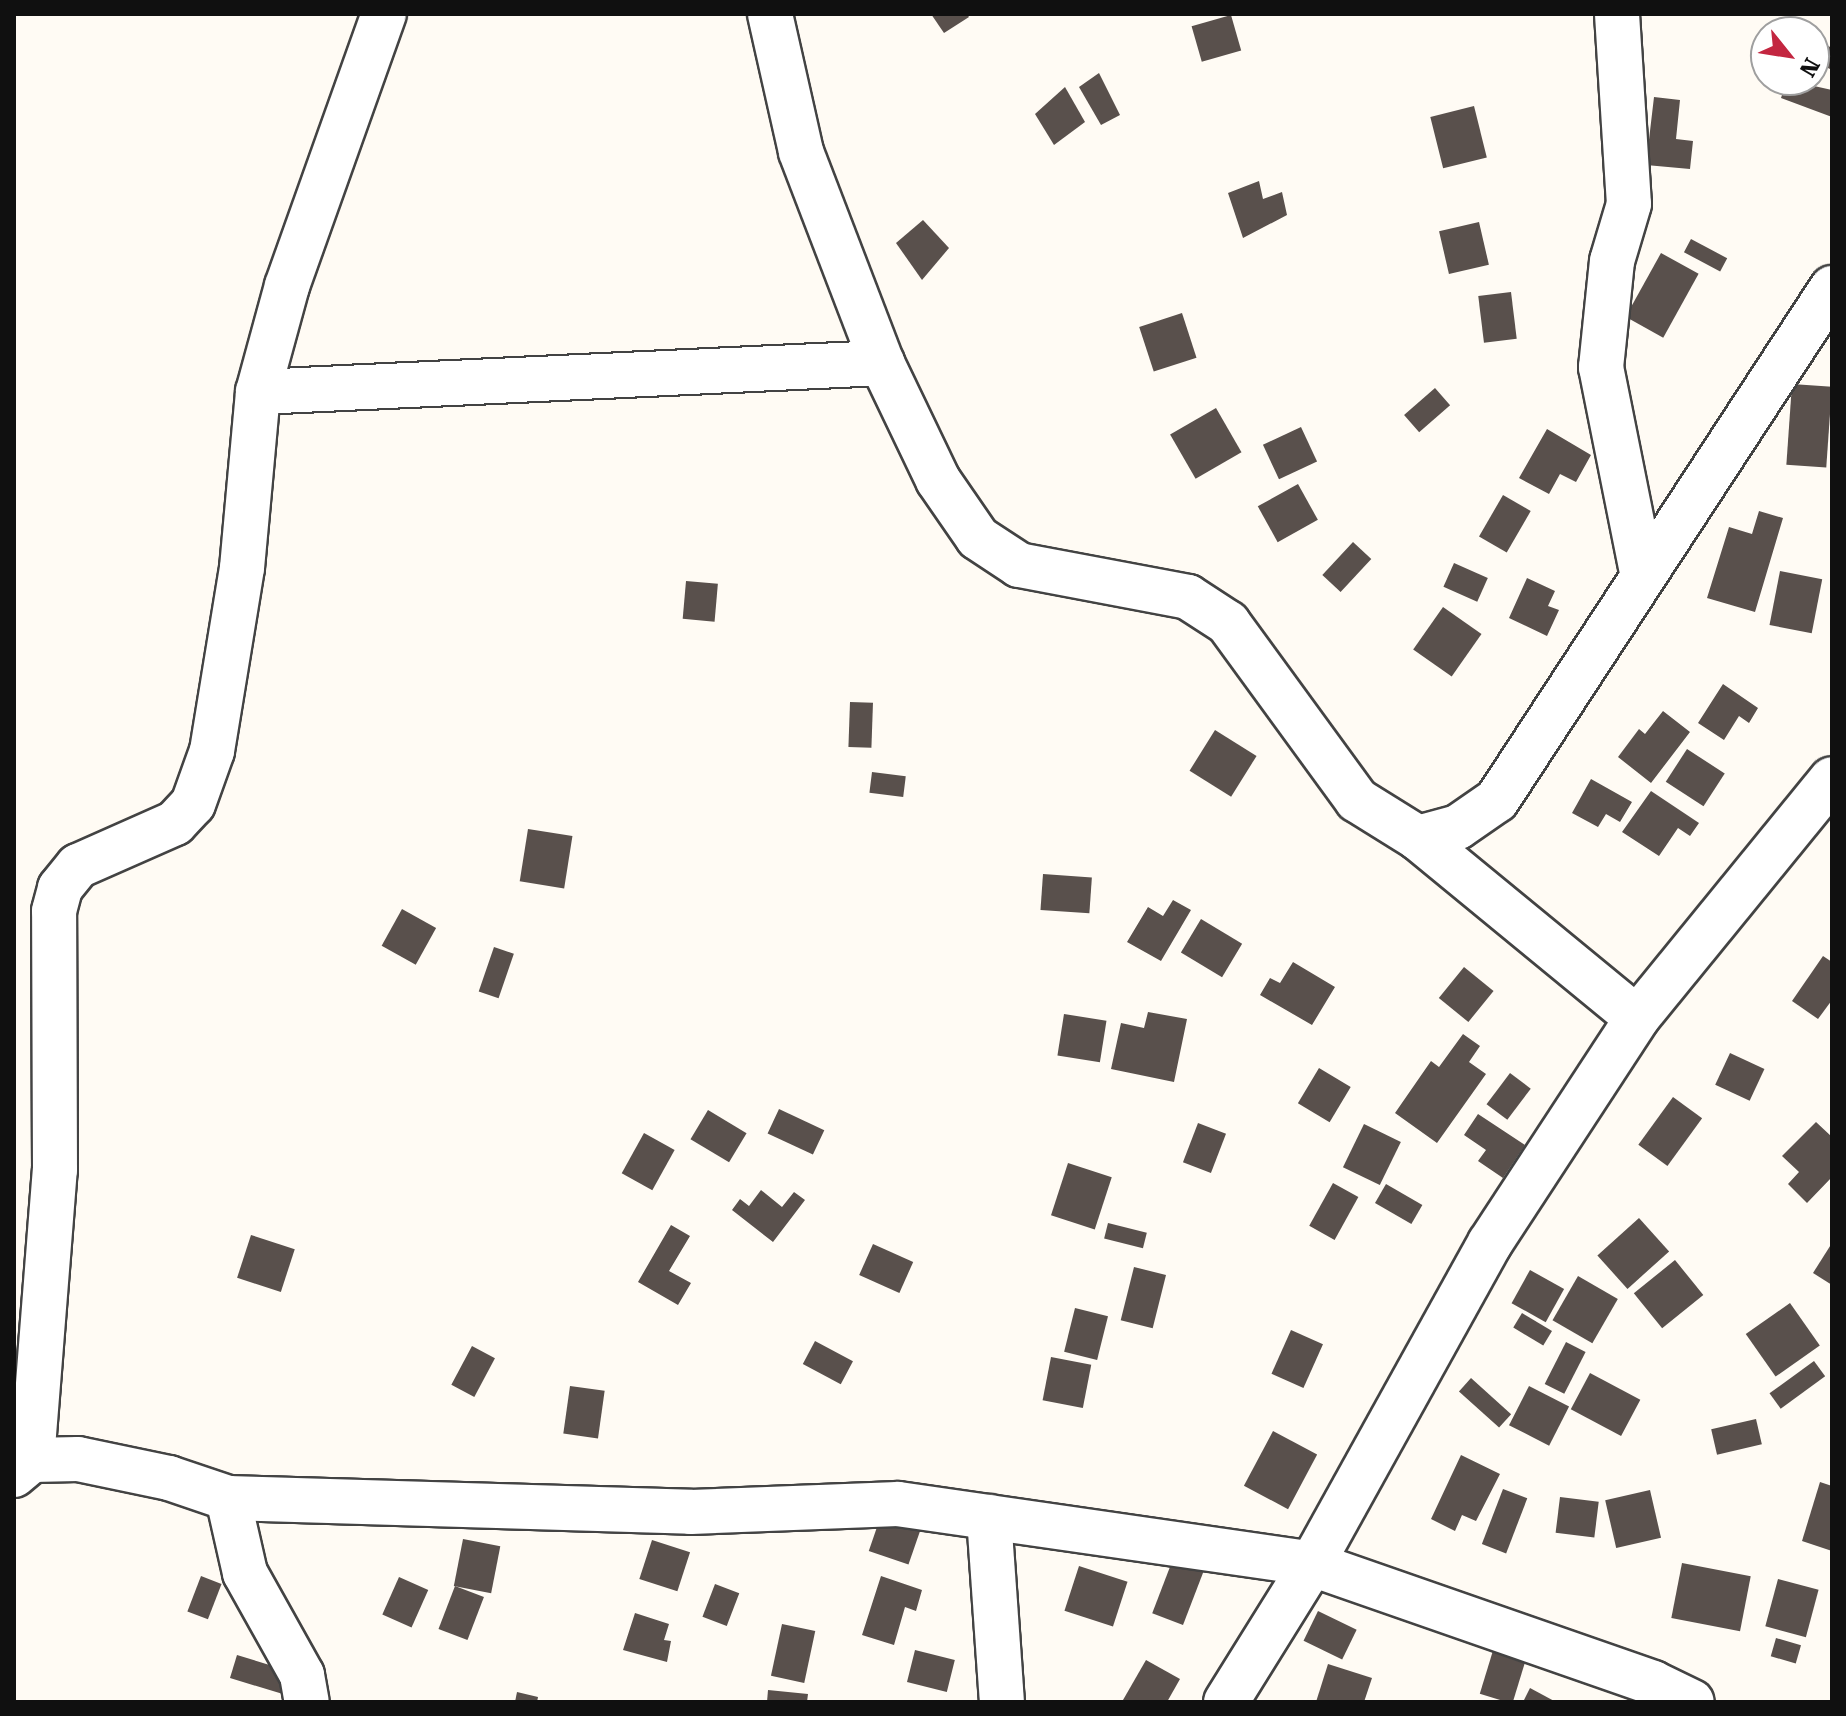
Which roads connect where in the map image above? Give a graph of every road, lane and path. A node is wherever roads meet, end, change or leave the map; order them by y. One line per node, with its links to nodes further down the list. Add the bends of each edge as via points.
1 (384, 14): 6 (street, via 287,286)
2 (770, 14): 5 (street, via 801,152)
3 (1617, 14): 7 (street, via 1629,204 1612,261 1601,367)
4 (1832, 288): 7 (street)
5 (882, 363): 6 (street); 9 (street, via 938,480 978,538 1019,565 1188,597 1228,623 1357,800)
6 (258, 392): 11 (street, via 242,568 212,751 193,804 175,823 78,866 60,888 54,911 55,1170)
7 (1642, 573): 9 (street, via 1497,800 1458,827)
8 (1832, 779): 10 (street)
9 (1418, 838): 10 (street)
10 (1637, 1018): 14 (street, via 1490,1243)
11 (23, 1468): 12 (street, via 78,1459 169,1478)
12 (228, 1498): 13 (street, via 691,1512 859,1502); 16 (street, via 245,1573 302,1675)
13 (989, 1517): 14 (street); 17 (street)
14 (1312, 1564): 15 (street); 18 (street)
15 (1648, 1692): 19 (street)
16 (307, 1702)
17 (1002, 1702)
18 (1226, 1702)
19 (1692, 1702)

